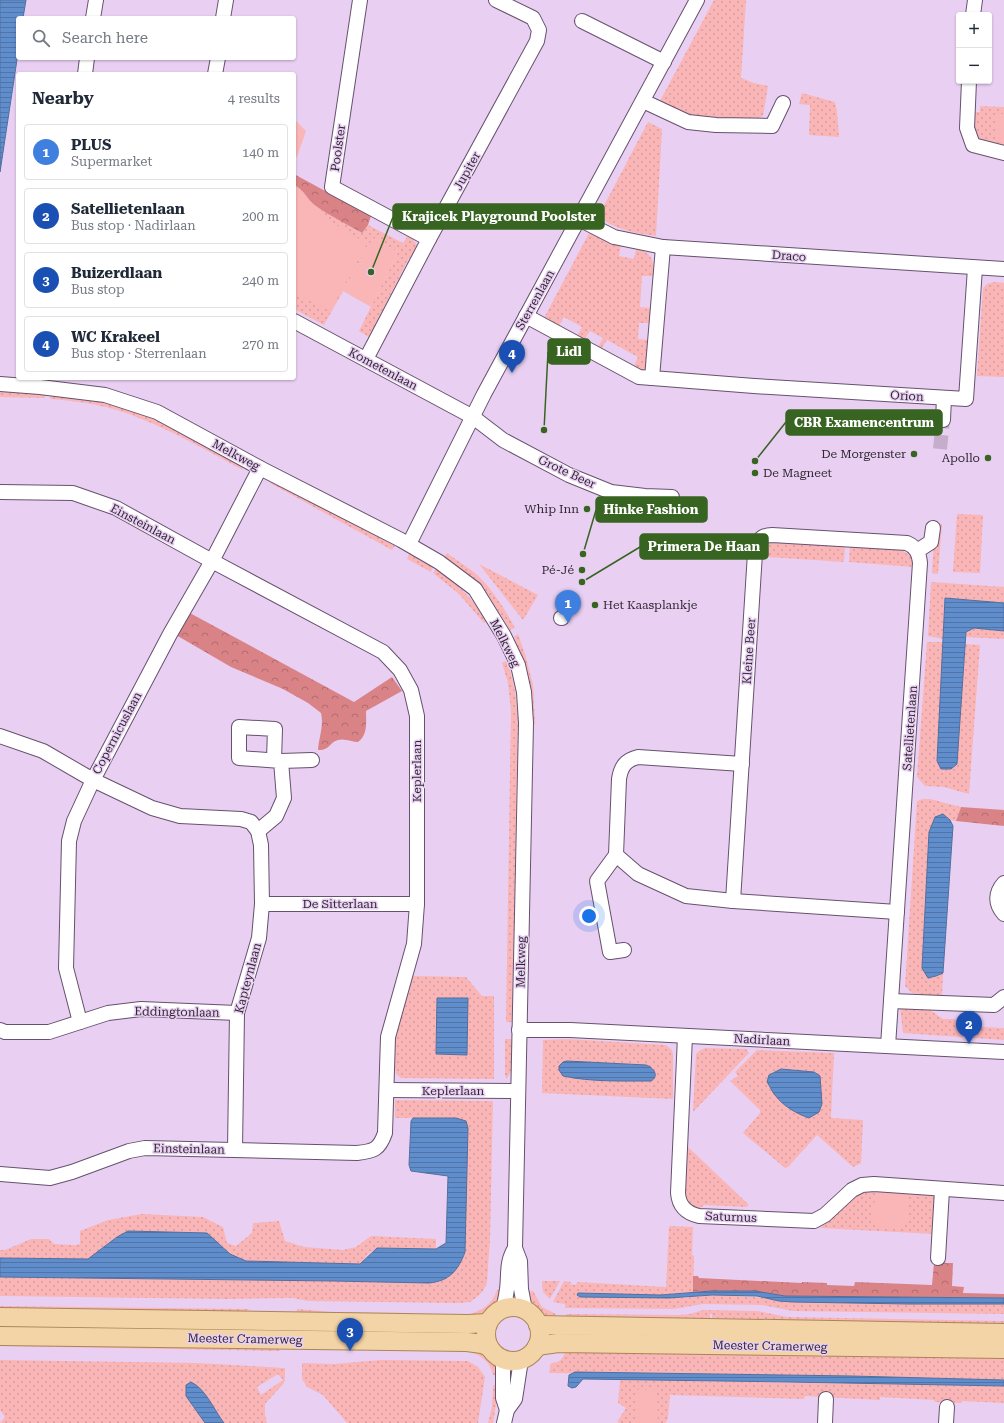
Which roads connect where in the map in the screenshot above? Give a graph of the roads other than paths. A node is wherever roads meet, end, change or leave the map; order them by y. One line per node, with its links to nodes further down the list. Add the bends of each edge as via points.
1 (96, 0): 8 (street)
2 (226, 0): 9 (street)
3 (360, 0): 21 (street, Poolster, via 332,187)
4 (496, 0): 21 (street, Jupiter, via 533,18 539,30 537,41)
5 (697, 0): 13 (street, Sterrenlaan)
6 (974, 0): 7 (street)
7 (973, 12)
8 (93, 16)
9 (223, 16)
10 (582, 21): 13 (street)
11 (87, 60): 14 (street)
12 (218, 60): 15 (street)
13 (664, 62): 17 (street, Sterrenlaan)
14 (85, 72)
15 (215, 72)
16 (968, 84): 19 (street, via 967,128 973,145)
17 (642, 101): 18 (street, via 688,122 722,126 772,126); 20 (street, Sterrenlaan)
18 (783, 102)
19 (1004, 153)
20 (579, 219): 22 (street, Draco, via 614,237); 25 (street, Sterrenlaan)
21 (429, 239): 27 (street, Jupiter)
22 (663, 247): 23 (street, Draco); 28 (street)
23 (975, 268): 24 (street, Draco); 31 (street, Orion, via 966,399)
24 (1004, 270)
25 (526, 316): 28 (street, Orion, via 639,377); 32 (street, Sterrenlaan)
26 (296, 322): 27 (street, Kometenlaan)
27 (366, 359): 32 (street, Kometenlaan)
28 (652, 378): 31 (street, Orion, via 716,386)
29 (41, 382): 30 (street, Melkweg); 34 (street, Melkweg, via 105,395 157,412)
30 (0, 384)
31 (944, 398): 33 (street)
32 (473, 417): 36 (street, Grote Beer, via 503,440 569,475 611,492); 38 (street, Sterrenlaan)
33 (943, 420)
34 (260, 468): 38 (street, Melkweg); 40 (street, Copernicuslaan)
35 (0, 492): 40 (street, Einsteinlaan, via 73,493 116,508)
36 (668, 497)
37 (933, 528): 39 (street, via 931,542)
38 (409, 544): 59 (street, Melkweg, via 439,562 475,590 518,664 524,692 526,723)
39 (917, 551): 43 (street, Kleine Beer, via 907,543 772,535 759,540 755,553); 51 (street, Satellietenlaan, via 920,563)
40 (212, 561): 44 (street, Copernicuslaan); 50 (street, Keplerlaan, via 383,652 400,670 411,690 417,716)
41 (0, 736): 44 (street, via 43,751)
42 (312, 760): 45 (street, via 277,761 284,798 276,816)
43 (742, 764): 46 (street, via 638,758 630,760 620,770); 48 (street, Kleine Beer)
44 (92, 780): 45 (street, via 152,808 180,816 241,819 250,822); 57 (street, Copernicuslaan, via 74,821 69,841 66,968)
45 (258, 831): 49 (street, Kapteynlaan, via 261,845)
46 (616, 855): 48 (street, via 638,874 686,896); 53 (street, via 597,881 610,952)
47 (1004, 883): 52 (street, via 996,899 999,909)
48 (733, 901): 51 (street)
49 (262, 904): 50 (street, De Sitterlaan); 56 (street, Kapteynlaan, via 259,938)
50 (417, 904): 63 (street, Keplerlaan, via 414,944 388,1037)
51 (897, 912): 55 (street, Satellietenlaan)
52 (1004, 914)
53 (624, 950)
54 (1004, 997): 55 (street, via 994,1005)
55 (891, 1001): 61 (street, Satellietenlaan)
56 (237, 1013): 57 (street, Eddingtonlaan, via 141,1009 108,1013); 66 (street, Kapteynlaan)
57 (80, 1022): 58 (street, Eddingtonlaan, via 49,1032)
58 (0, 1030)
59 (520, 1030): 60 (street, Nadirlaan); 64 (street, Melkweg)
60 (685, 1036): 61 (street, Nadirlaan); 68 (street, Saturnus, via 678,1193 686,1211 699,1216 814,1221 852,1190 862,1186 874,1184)
61 (888, 1046): 62 (street, Nadirlaan)
62 (1004, 1052)
63 (387, 1090): 64 (street, Keplerlaan); 65 (street, Keplerlaan, via 385,1133)
64 (518, 1091): 70 (street, Melkweg)
65 (381, 1145): 66 (street, Einsteinlaan, via 370,1152 357,1153)
66 (235, 1150): 67 (street, Einsteinlaan, via 145,1148 50,1178)
67 (0, 1174)
68 (942, 1190): 69 (street, Saturnus); 71 (street)
69 (1004, 1193)
70 (515, 1248): 72 (street, Melkweg, via 508,1265); 73 (street, Melkweg, via 520,1261)
71 (938, 1258)
72 (503, 1309): 73 (main road, via 514,1307); 75 (main road)
73 (525, 1310): 76 (main road)
74 (0, 1317): 75 (main road, Meester Cramerweg)
75 (488, 1323): 80 (main road)
76 (538, 1325): 77 (main road, Meester Cramerweg); 79 (main road)
77 (1004, 1333)
78 (0, 1336): 80 (main road, Meester Cramerweg, via 467,1342)
79 (537, 1346): 81 (main road, Meester Cramerweg, via 558,1344); 82 (main road, via 531,1354)
80 (488, 1347): 82 (main road, via 495,1354)
81 (1004, 1349)
82 (512, 1360): 85 (street, via 503,1398)
83 (826, 1399): 86 (street)
84 (947, 1406): 87 (street)
85 (506, 1417)
86 (825, 1423)
87 (946, 1423)

